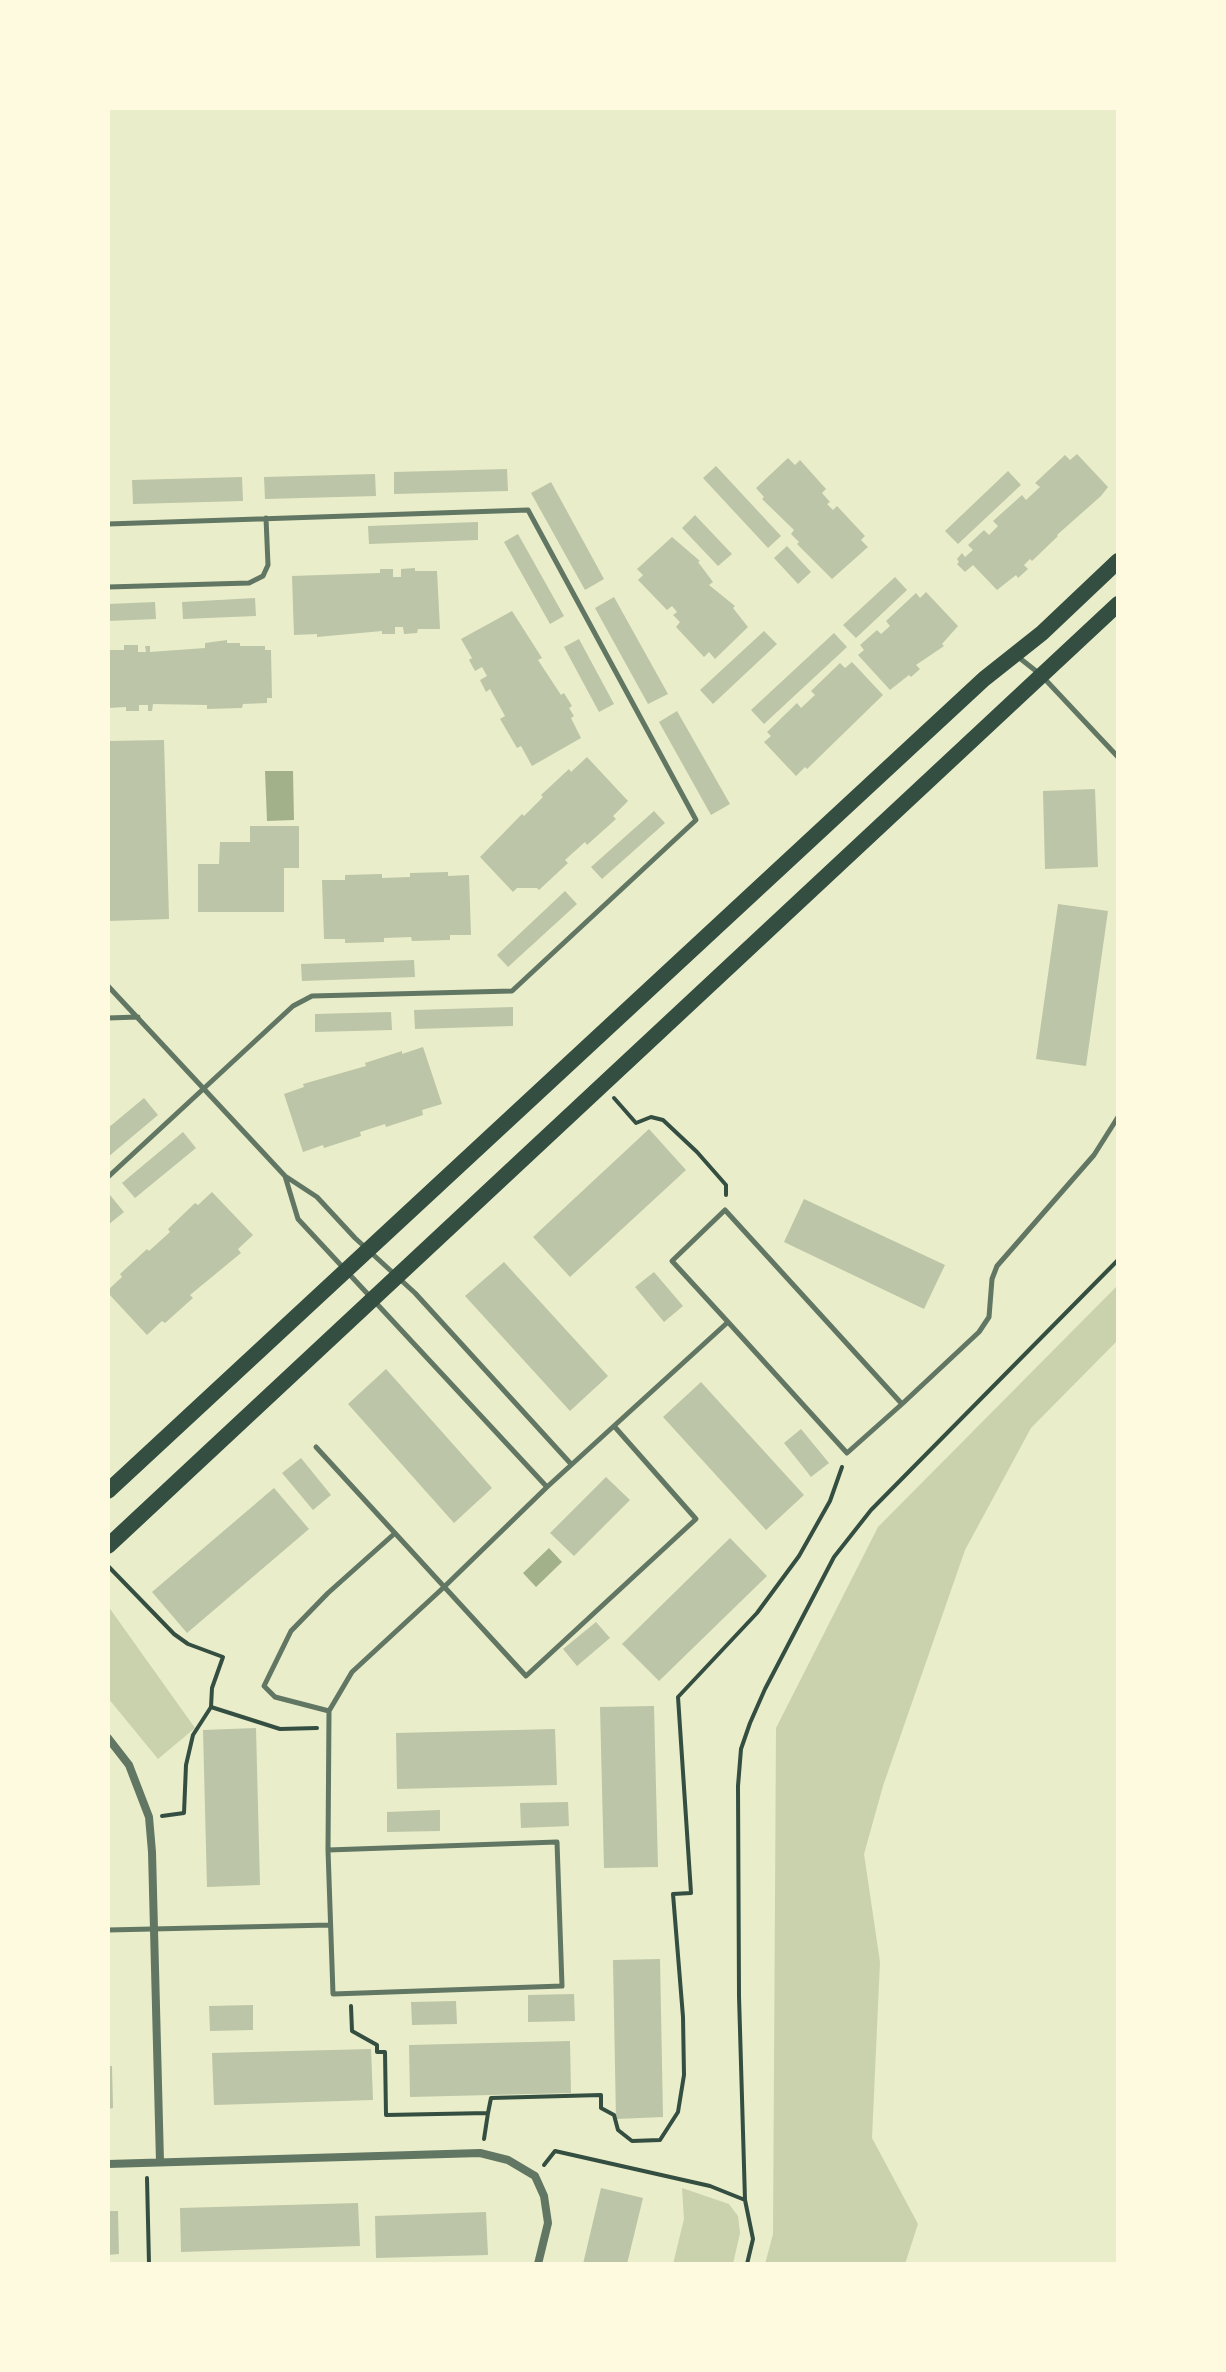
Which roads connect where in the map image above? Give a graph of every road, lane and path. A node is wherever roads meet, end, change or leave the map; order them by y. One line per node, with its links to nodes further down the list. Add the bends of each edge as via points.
1 (266, 518): 2 (lane); 4 (lane, via 268,565 263,576 249,583); 13 (lane, via 528,510 696,820 512,991 312,996 293,1006)
2 (108, 524)
3 (1118, 561): 6 (main road)
4 (108, 587)
5 (1118, 604): 7 (main road)
6 (1015, 654): 7 (lane); 18 (main road)
7 (1041, 675): 8 (lane); 12 (main road)
8 (1118, 757)
9 (108, 986): 10 (lane)
10 (139, 1017): 11 (lane); 13 (lane)
11 (108, 1018)
12 (603, 1085): 17 (path, via 636,1123 651,1117 663,1120 697,1152 726,1185); 21 (main road)
13 (204, 1089): 15 (lane); 16 (lane)
14 (1118, 1117): 24 (lane, via 1094,1155 997,1266 989,1317 979,1332)
15 (285, 1176): 18 (lane, via 317,1197); 20 (lane, via 298,1219)
16 (108, 1177)
17 (725, 1210): 23 (lane, via 672,1261); 24 (lane)
18 (368, 1250): 20 (main road); 21 (lane)
19 (1118, 1260): 53 (path, via 871,1510 834,1557 750,1723 738,1786)
20 (346, 1271): 22 (lane); 30 (main road)
21 (397, 1277): 22 (main road); 28 (lane)
22 (373, 1299): 29 (lane); 32 (main road)
23 (728, 1322): 25 (lane); 27 (lane)
24 (902, 1404): 27 (lane)
25 (614, 1426): 28 (lane); 34 (lane, via 696,1519 526,1676)
26 (316, 1447): 31 (lane)
27 (847, 1453): 47 (path, via 830,1501 799,1556 757,1613 678,1697 691,1893 673,1894 683,2017 684,2075 678,2112 660,2140 632,2141 618,2130 614,2115 601,2108 601,2095 491,2098)
28 (571, 1464): 29 (lane)
29 (547, 1487): 34 (lane)
30 (108, 1491)
31 (394, 1534): 34 (lane); 36 (lane, via 291,1631 264,1686 275,1697)
32 (108, 1546)
33 (108, 1566): 35 (path, via 174,1634 223,1657)
34 (443, 1588): 36 (lane, via 352,1672)
35 (211, 1707): 37 (path, via 280,1729); 41 (path, via 193,1735 184,1813)
36 (329, 1711): 37 (lane)
37 (327, 1728): 42 (lane)
38 (108, 1738): 39 (street)
39 (116, 1747): 40 (lane); 41 (street, via 129,1765)
40 (108, 1754)
41 (149, 1817): 44 (street)
42 (328, 1850): 43 (lane); 46 (lane, via 557,1842 562,1986)
43 (330, 1925): 44 (lane); 46 (lane, via 333,1994)
44 (154, 1929): 45 (lane); 49 (street)
45 (108, 1930)
46 (351, 1993): 47 (path, via 352,2031 377,2045 377,2052 385,2052 386,2115)
47 (488, 2113): 48 (path)
48 (480, 2153): 49 (street); 52 (street, via 508,2160)
49 (160, 2162): 50 (street)
50 (147, 2163): 51 (street); 54 (path)
51 (108, 2164)
52 (535, 2176): 53 (path, via 555,2151 710,2186); 55 (street, via 548,2223)
53 (745, 2200): 56 (path, via 753,2239)
54 (149, 2264)
55 (538, 2264)
56 (747, 2264)

